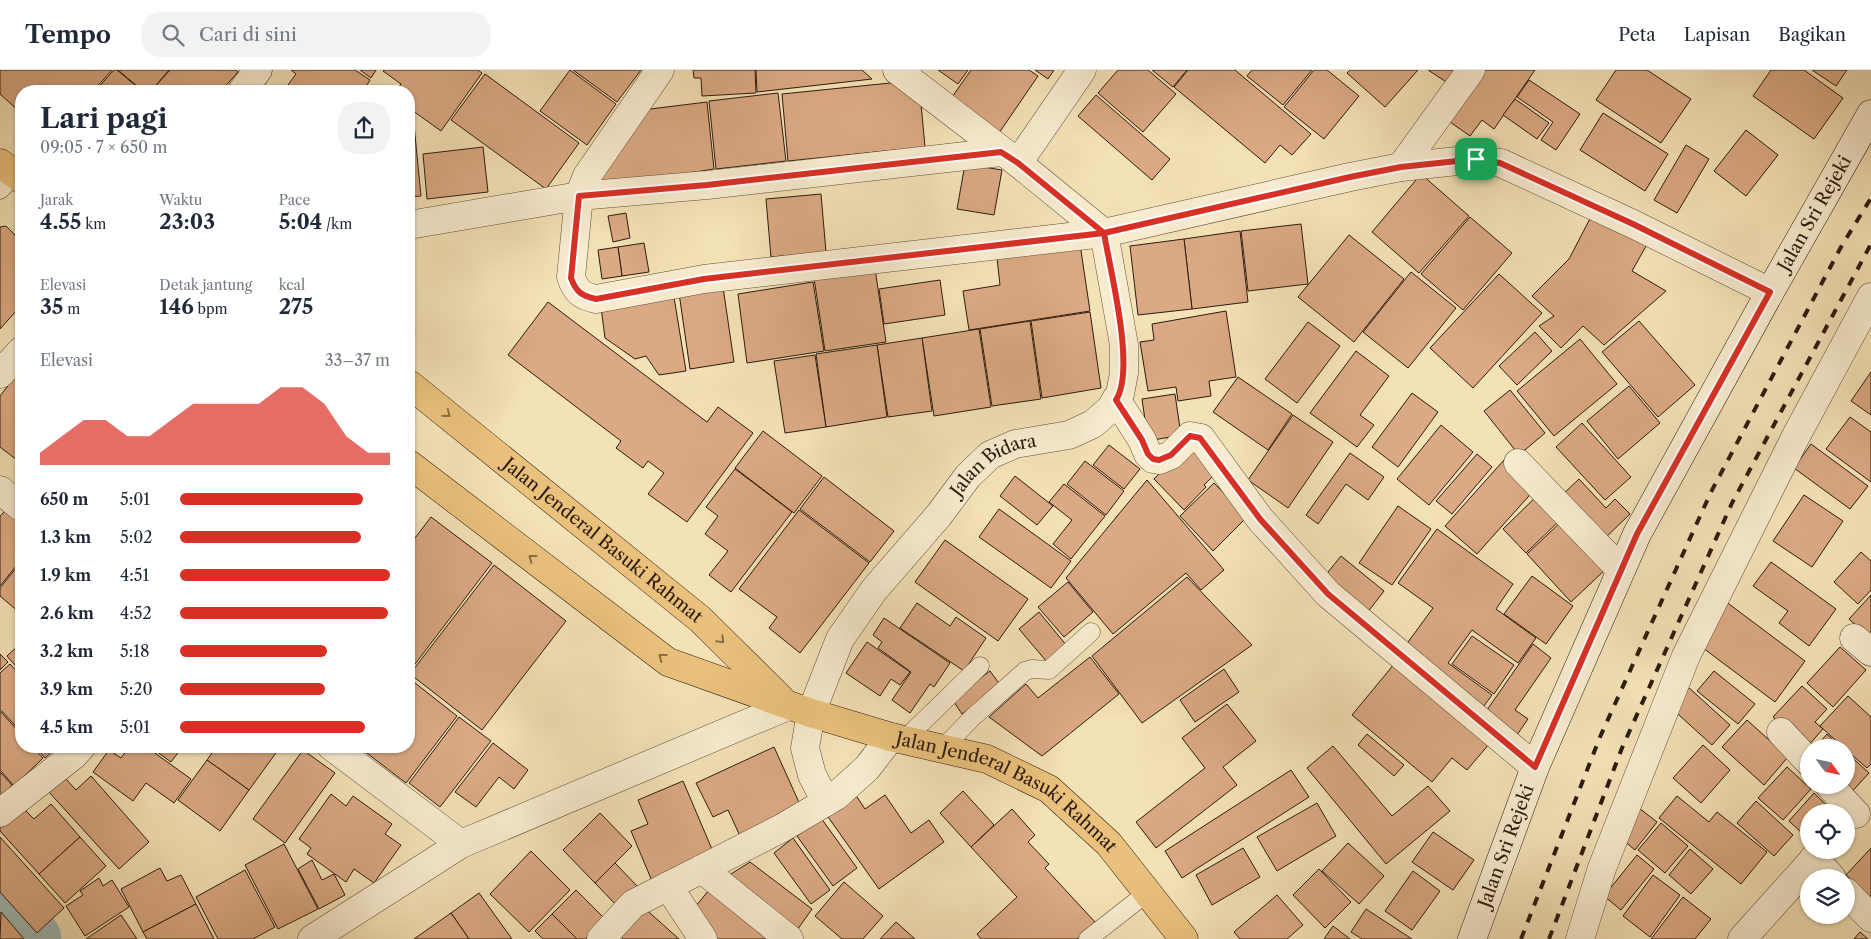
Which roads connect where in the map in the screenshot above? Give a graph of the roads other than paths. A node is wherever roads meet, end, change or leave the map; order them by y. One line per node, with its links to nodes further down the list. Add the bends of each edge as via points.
1 (258, 70): 6 (street)
2 (660, 70): 10 (street, via 587,176)
3 (897, 70): 8 (street)
4 (1082, 70): 8 (street)
5 (1471, 70): 9 (street)
6 (247, 85)
7 (1871, 114): 13 (street, Jalan Sri Rejeki)
8 (1009, 157): 10 (street); 12 (street)
9 (1401, 167): 12 (street); 13 (street, via 1476,159 1500,163)
10 (579, 196): 11 (street); 12 (street, via 571,278 575,289 584,297 596,299 704,279)
11 (415, 224)
12 (1104, 233): 18 (street, Jalan Bidara, via 1124,345 1124,373)
13 (1770, 292): 23 (street, Jalan Sri Rejeki, via 1637,534)
14 (1870, 302): 52 (street, via 1796,436 1686,656 1602,868)
15 (15, 358): 16 (street)
16 (0, 374)
17 (415, 389): 26 (highway, Jalan Jenderal Basuki Rahmat, one-way to 26, via 700,619)
18 (1116, 400): 26 (street, Jalan Bidara, via 1092,424 1070,435 1015,444 990,455 968,476 874,590 840,640); 33 (street, via 1153,459 1171,455 1190,436 1200,438 1260,519 1328,594)
19 (1518, 463): 23 (street)
20 (415, 469): 26 (highway, Jalan Jenderal Basuki Rahmat, one-way to 20, via 668,662)
21 (0, 490): 22 (street)
22 (15, 502)
23 (1621, 570): 33 (street, Jalan Sri Rejeki)
24 (1091, 632): 29 (lane, via 1049,670 1025,671 972,717)
25 (980, 666): 28 (lane)
26 (800, 710): 28 (highway, Jalan Jenderal Basuki Rahmat); 35 (street, Jalan Bidara, via 812,775); 38 (street)
27 (1781, 732): 30 (street)
28 (897, 739): 29 (highway, Jalan Jenderal Basuki Rahmat); 35 (street)
29 (942, 749): 42 (highway, Jalan Jenderal Basuki Rahmat, via 987,759 1050,789 1109,844)
30 (1800, 752)
31 (76, 753): 37 (street)
32 (340, 753): 38 (street)
33 (1535, 767): 51 (street, Jalan Sri Rejeki)
34 (1839, 794): 36 (street)
35 (826, 802): 40 (street)
36 (1858, 812)
37 (0, 813)
38 (461, 844): 45 (street)
39 (1823, 862): 53 (street)
40 (702, 869): 41 (street); 48 (street)
41 (668, 886): 46 (street, via 633,904); 47 (street)
42 (1148, 893): 49 (lane); 50 (highway, Jalan Jenderal Basuki Rahmat)
43 (1855, 901): 44 (street)
44 (1871, 918)
45 (312, 939)
46 (601, 939)
47 (703, 939)
48 (789, 939)
49 (1088, 939)
50 (1184, 939)
51 (1472, 939)
52 (1580, 939)
53 (1742, 939)

